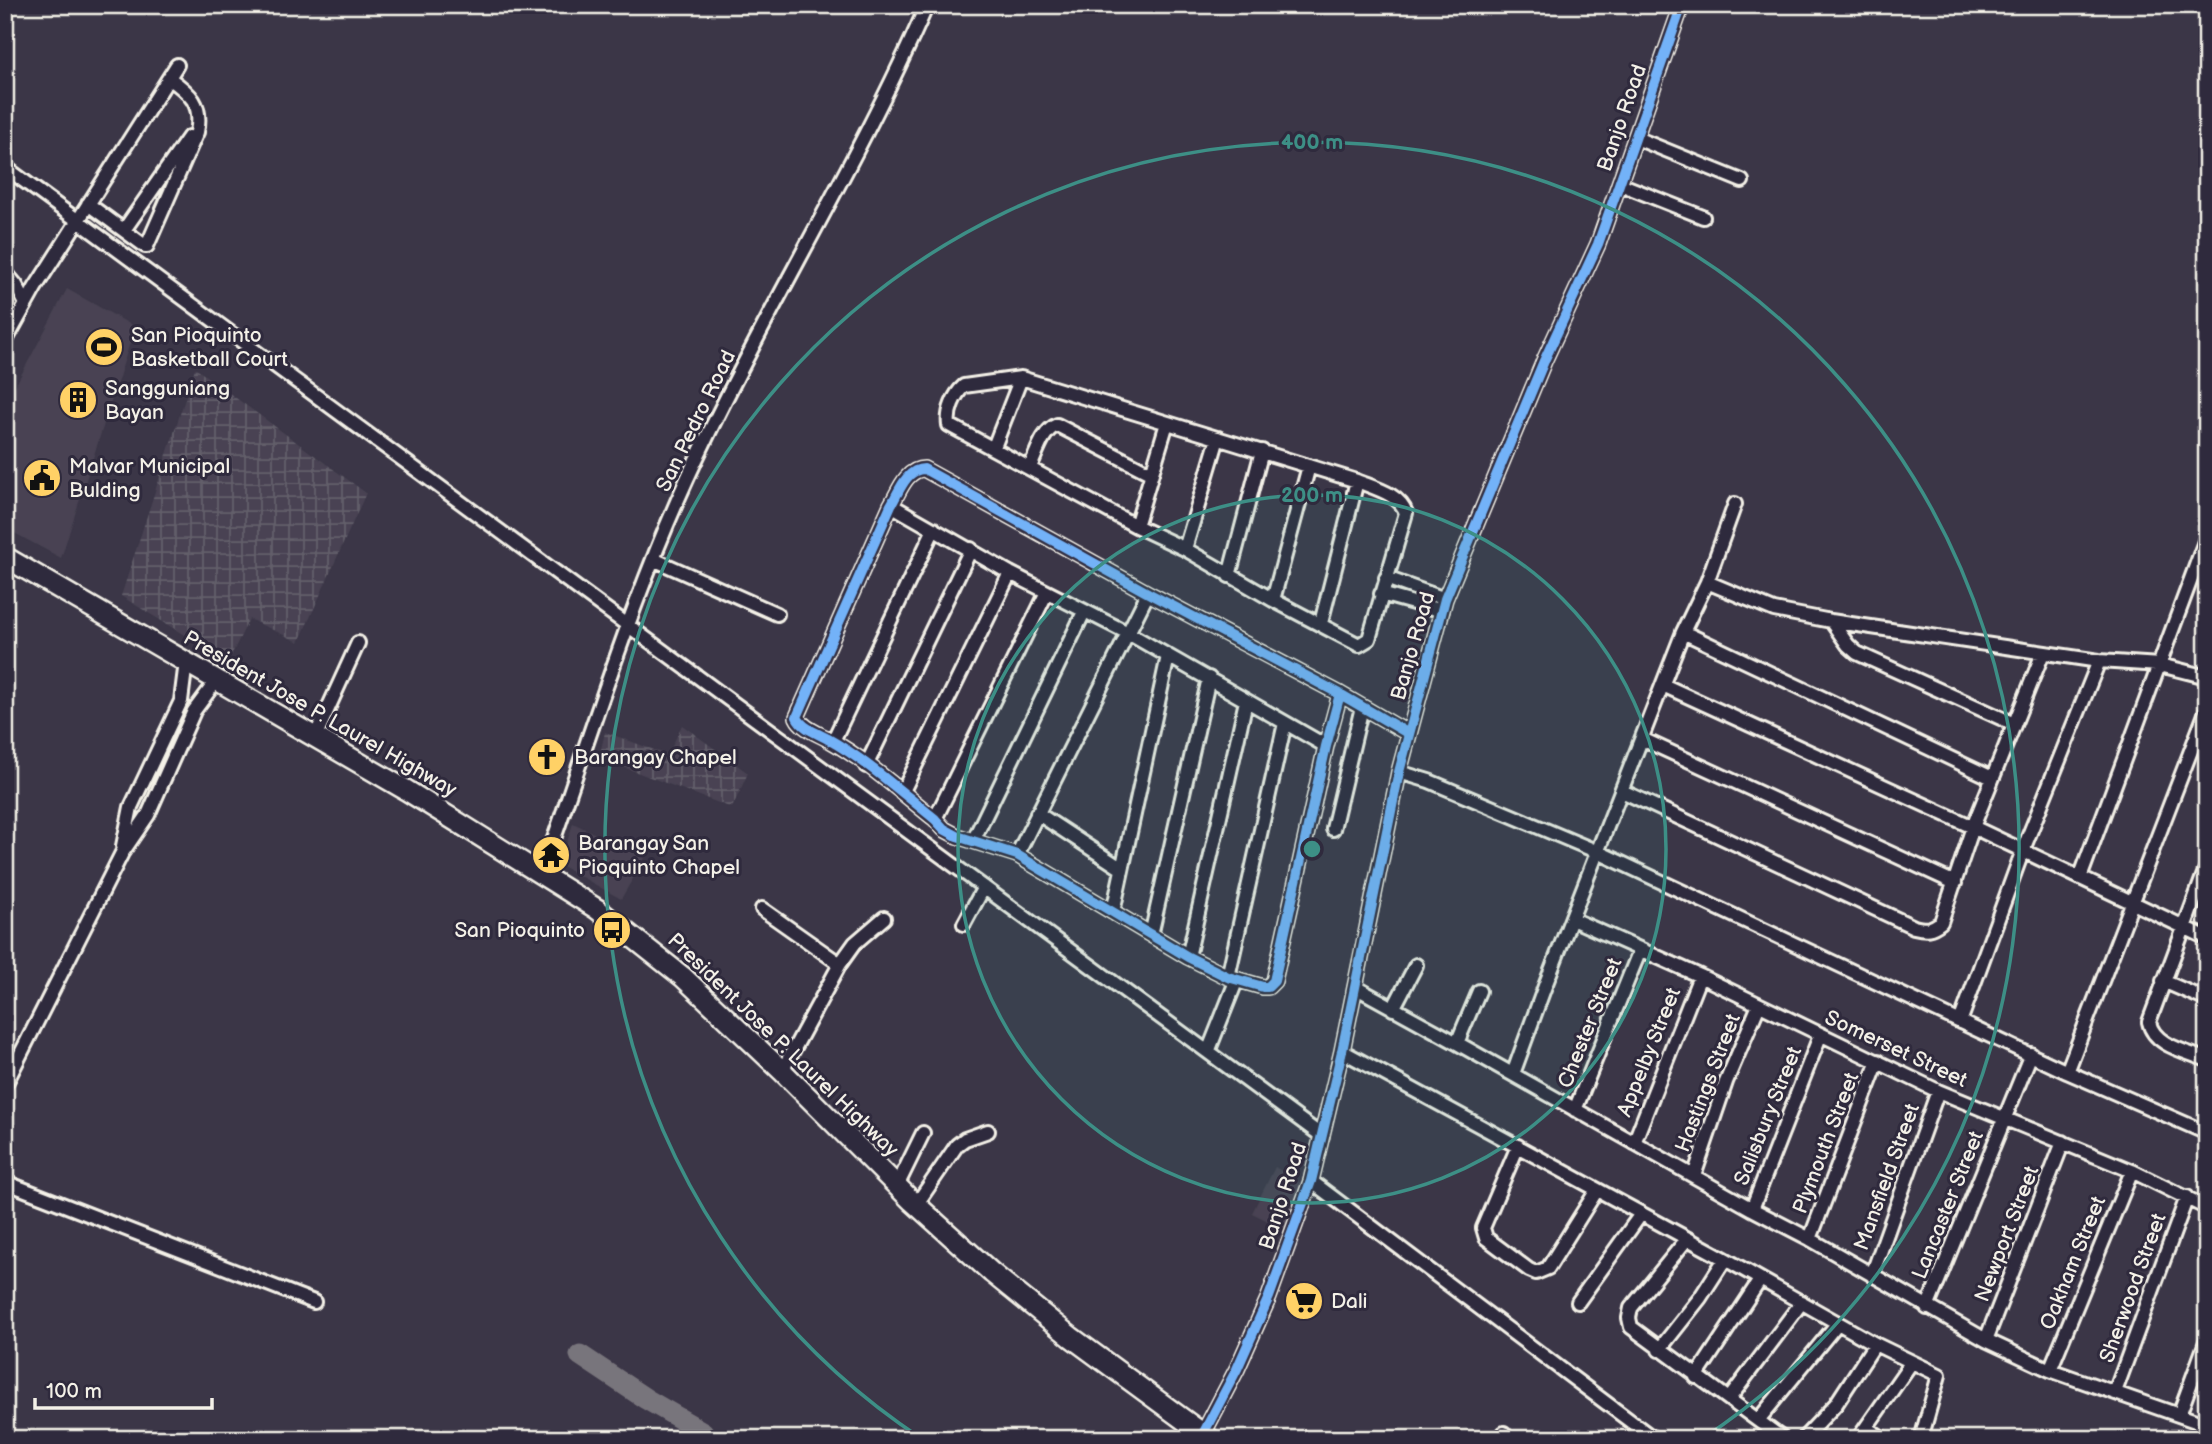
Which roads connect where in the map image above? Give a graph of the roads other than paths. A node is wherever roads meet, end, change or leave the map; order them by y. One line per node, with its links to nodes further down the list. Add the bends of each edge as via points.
1 (927, 5): 34 (street, San Pedro Road, via 839,188 704,443)
2 (1682, 5): 6 (street, Banjo Road)
3 (177, 65): 4 (street)
4 (169, 78): 5 (street, via 195,99); 10 (street)
5 (200, 122): 13 (street); 13 (street, via 148,246)
6 (1636, 138): 8 (street); 9 (street, Banjo Road)
7 (5, 167): 12 (street)
8 (1742, 181)
9 (1620, 184): 11 (street); 43 (street, Banjo Road)
10 (88, 204): 12 (street); 13 (street)
11 (1703, 218)
12 (78, 221): 15 (street); 48 (street)
13 (124, 230)
14 (5, 272): 15 (street)
15 (26, 304): 16 (street)
16 (5, 342)
17 (1021, 378): 18 (street); 20 (street); 20 (street, via 964,386 948,414 954,429)
18 (1167, 422): 19 (street); 24 (street)
19 (1217, 438): 21 (street); 32 (street)
20 (994, 447): 23 (street)
21 (1262, 451): 22 (street); 36 (street)
22 (1309, 466): 25 (street); 42 (street)
23 (1030, 467): 24 (street, via 1050,428 1058,425); 28 (street)
24 (1150, 473): 28 (street)
25 (1357, 481): 37 (street, via 1404,504 1406,513); 47 (street)
26 (1735, 504): 38 (street)
27 (891, 505): 29 (street); 40 (street, via 913,470 924,469); 70 (street, via 797,712 801,724)
28 (1136, 526): 32 (street)
29 (934, 529): 31 (street); 70 (street)
30 (2207, 536): 56 (street)
31 (971, 549): 35 (street); 72 (street)
32 (1185, 549): 36 (street)
33 (5, 557): 55 (highway, President Jose P. Laurel Highway)
34 (653, 559): 45 (street); 48 (street, San Pedro Road)
35 (1010, 573): 39 (street); 76 (street)
36 (1229, 576): 42 (street)
37 (1386, 578): 41 (street); 43 (street)
38 (1707, 582): 46 (street, via 1774,610); 49 (street)
39 (1047, 592): 44 (street); 80 (street)
40 (1147, 593): 50 (street); 61 (street)
41 (1381, 594): 43 (street); 47 (street, via 1365,643 1359,645)
42 (1273, 600): 47 (street)
43 (1443, 605): 67 (street, Banjo Road)
44 (1084, 612): 50 (street); 83 (street)
45 (777, 614)
46 (1830, 621): 52 (street); 66 (street, via 1857,653)
47 (1321, 623)
48 (629, 625): 90 (street, San Pedro Road); 93 (street)
49 (1683, 632): 60 (street); 74 (street)
50 (1128, 633): 53 (street); 78 (street)
51 (358, 643): 68 (street)
52 (2043, 653): 54 (street); 66 (street)
53 (1168, 656): 58 (street); 88 (street)
54 (2099, 661): 56 (street); 84 (street)
55 (186, 662): 59 (highway, President Jose P. Laurel Highway); 77 (street, via 181,701)
56 (2160, 665): 57 (street); 91 (street)
57 (2207, 677)
58 (1209, 678): 62 (street); 101 (street)
59 (217, 680): 68 (highway, President Jose P. Laurel Highway); 79 (street, via 194,711)
60 (1663, 685): 69 (street); 81 (street)
61 (1340, 694): 63 (street); 71 (street)
62 (1246, 701): 65 (street); 104 (street)
63 (1362, 707): 67 (street); 82 (street)
64 (2207, 709): 94 (street)
65 (1285, 723): 71 (street); 108 (street)
66 (2014, 724): 74 (street)
67 (1409, 734): 73 (street, Banjo Road)
68 (315, 737): 90 (highway, President Jose P. Laurel Highway)
69 (1642, 739): 75 (street); 92 (street)
70 (833, 741): 72 (street)
71 (1326, 746): 108 (street, via 1274,981 1264,987)
72 (866, 766): 76 (street)
73 (1399, 772): 85 (street); 110 (street, Banjo Road)
74 (1992, 778): 81 (street)
75 (1622, 791): 85 (street); 92 (street, via 1914,927 1926,930 1941,922)
76 (902, 793): 80 (street)
77 (131, 807): 79 (street); 86 (street)
78 (1037, 813): 87 (street); 88 (street)
79 (148, 815): 86 (street)
80 (935, 819): 83 (street, via 944,829)
81 (1973, 827): 84 (street); 92 (street)
82 (1333, 828)
83 (973, 841): 87 (street)
84 (2023, 850): 91 (street); 115 (street)
85 (1598, 852): 98 (street); 115 (street)
86 (122, 853): 126 (street)
87 (1017, 855): 96 (street)
88 (1122, 869): 96 (street)
89 (2205, 872): 100 (street)
90 (542, 873): 123 (highway, President Jose P. Laurel Highway, via 642,943)
91 (2080, 878): 94 (street)
92 (1955, 883)
93 (984, 887): 99 (street); 119 (street)
94 (2131, 903): 100 (street); 124 (street)
95 (762, 909): 105 (street)
96 (1113, 912): 101 (street)
97 (884, 918): 105 (street, via 855,943)
98 (1572, 919): 103 (street, Somerset Street); 125 (street)
99 (964, 923)
100 (2182, 928): 102 (street); 109 (street)
101 (1150, 935): 104 (street)
102 (2207, 938)
103 (1640, 950): 107 (street, Somerset Street); 128 (street, Chester Street)
104 (1188, 957): 108 (street)
105 (840, 964): 123 (street)
106 (1416, 965): 114 (street)
107 (1700, 976): 113 (street, Somerset Street); 135 (street, Appelby Street)
108 (1233, 978): 119 (street)
109 (2164, 981): 112 (street); 121 (street, via 2149,1022 2151,1032 2158,1040)
110 (1355, 987): 114 (street); 118 (street, Banjo Road)
111 (1479, 991): 117 (street)
112 (2207, 1000)
113 (1759, 1005): 116 (street, Somerset Street); 138 (street, Hastings Street)
114 (1393, 1009): 117 (street)
115 (1960, 1022): 120 (street)
116 (1820, 1036): 122 (street, Somerset Street); 146 (street, Salisbury Street)
117 (1457, 1043): 125 (street)
118 (1342, 1051): 133 (street, Banjo Road); 136 (street)
119 (1208, 1052): 133 (street)
120 (2031, 1054): 124 (street); 129 (street, Lancaster Street)
121 (2207, 1060)
122 (1878, 1061): 127 (street, Somerset Street); 149 (street, Plymouth Street)
123 (782, 1071): 141 (highway, President Jose P. Laurel Highway)
124 (2067, 1072): 132 (street)
125 (1513, 1074): 128 (street)
126 (7, 1082)
127 (1938, 1091): 129 (street, Somerset Street); 151 (street, Mansfield Street)
128 (1575, 1110): 135 (street)
129 (2004, 1118): 134 (street, Somerset Street); 156 (street, Lancaster Street)
130 (988, 1131): 144 (street, via 957,1145)
131 (923, 1133): 141 (street)
132 (2207, 1133)
133 (1322, 1136): 139 (street, Banjo Road)
134 (2063, 1142): 137 (street, Somerset Street); 159 (street, Newport Street)
135 (1634, 1143): 138 (street)
136 (1518, 1146): 142 (street); 142 (street, via 1483,1228 1486,1238 1529,1270 1536,1273 1548,1268)
137 (2132, 1171): 143 (street, Somerset Street); 163 (street, Oakham Street)
138 (1694, 1176): 146 (street)
139 (1311, 1181): 171 (street, Banjo Road, via 1269,1297); 172 (street)
140 (5, 1182): 153 (street)
141 (897, 1186): 144 (highway, President Jose P. Laurel Highway)
142 (1597, 1190): 147 (street)
143 (2187, 1197): 145 (street, Somerset Street); 165 (street, Sherwood Street)
144 (916, 1205): 171 (highway, President Jose P. Laurel Highway, via 1071,1337)
145 (2207, 1208)
146 (1752, 1209): 149 (street)
147 (1641, 1214): 148 (street); 154 (street)
148 (1687, 1239): 150 (street); 161 (street, via 1631,1308 1631,1328)
149 (1810, 1239): 151 (street)
150 (1725, 1259): 152 (street); 161 (street)
151 (1872, 1275): 156 (street)
152 (1760, 1280): 155 (street); 164 (street)
153 (314, 1301)
154 (1578, 1302)
155 (1802, 1302): 157 (street); 166 (street)
156 (1927, 1308): 159 (street)
157 (1837, 1324): 160 (street); 168 (street)
158 (2207, 1339): 167 (street)
159 (1986, 1340): 163 (street)
160 (1875, 1344): 162 (street); 174 (street, via 1836,1404)
161 (1659, 1350): 164 (street)
162 (1910, 1363): 170 (street); 176 (street, via 1940,1374)
163 (2050, 1370): 165 (street)
164 (1696, 1377): 166 (street)
165 (2115, 1392): 167 (street)
166 (1729, 1399): 168 (street)
167 (2179, 1415): 169 (street)
168 (1759, 1419): 173 (street)
169 (2207, 1425)
170 (1862, 1434): 175 (street)
171 (1208, 1437)
172 (1654, 1439)
173 (1783, 1439)
174 (1803, 1439)
175 (1884, 1439)
176 (1921, 1439)

